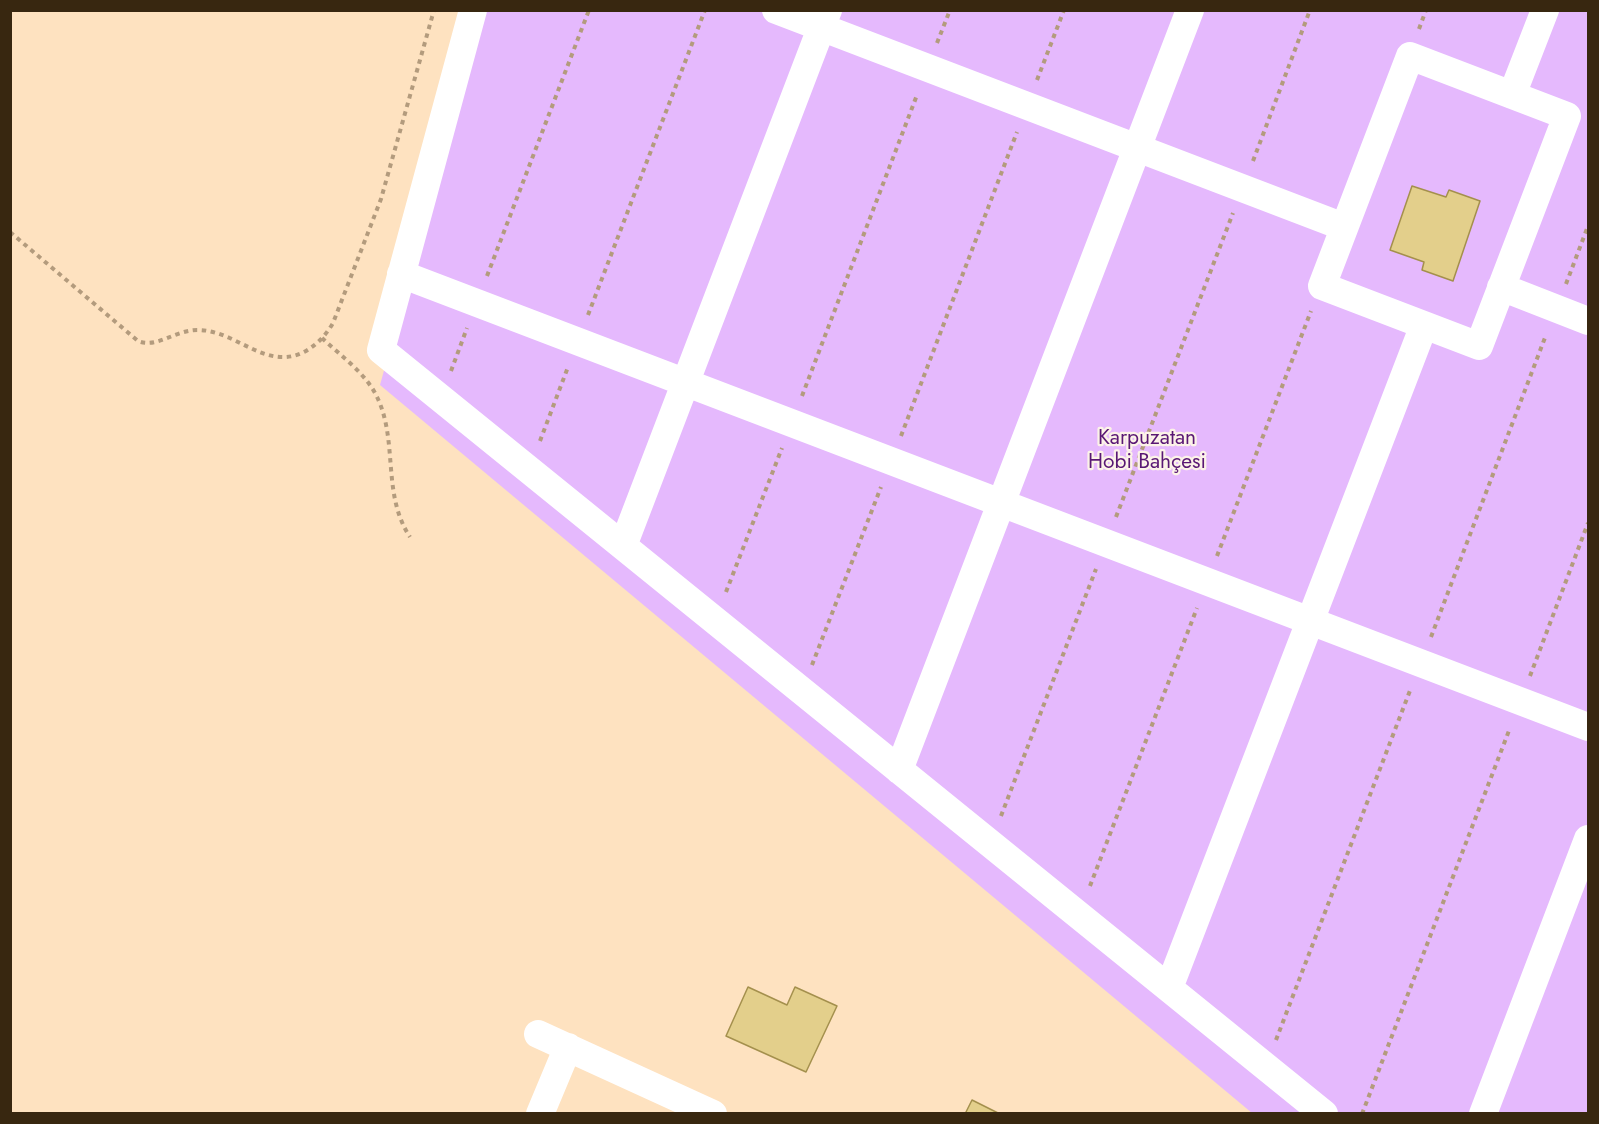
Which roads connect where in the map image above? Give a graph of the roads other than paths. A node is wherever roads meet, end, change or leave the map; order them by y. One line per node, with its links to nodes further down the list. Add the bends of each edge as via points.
1 (473, 10): 9 (street)
2 (776, 10): 5 (street)
3 (1190, 10): 7 (street)
4 (1545, 10): 6 (street)
5 (825, 19): 7 (street, via 927,68); 13 (street)
6 (1512, 95): 8 (street, via 1410,56); 10 (street, via 1567,116)
7 (1137, 149): 8 (street); 14 (street)
8 (1344, 227): 12 (street, via 1322,286)
9 (401, 274): 13 (street); 15 (street, via 381,350)
10 (1501, 287): 11 (street); 12 (street, via 1479,346)
11 (1588, 321)
12 (1424, 325): 16 (street)
13 (686, 382): 14 (street); 15 (street)
14 (1001, 503): 16 (street); 18 (street)
15 (623, 546): 18 (street)
16 (1310, 621): 17 (street); 20 (street)
17 (1588, 727)
18 (899, 770): 20 (street)
19 (1588, 839): 26 (street)
20 (1169, 988): 25 (street)
21 (538, 1034): 22 (street)
22 (568, 1047): 23 (street); 24 (street)
23 (540, 1113)
24 (713, 1113)
25 (1324, 1113)
26 (1483, 1113)

